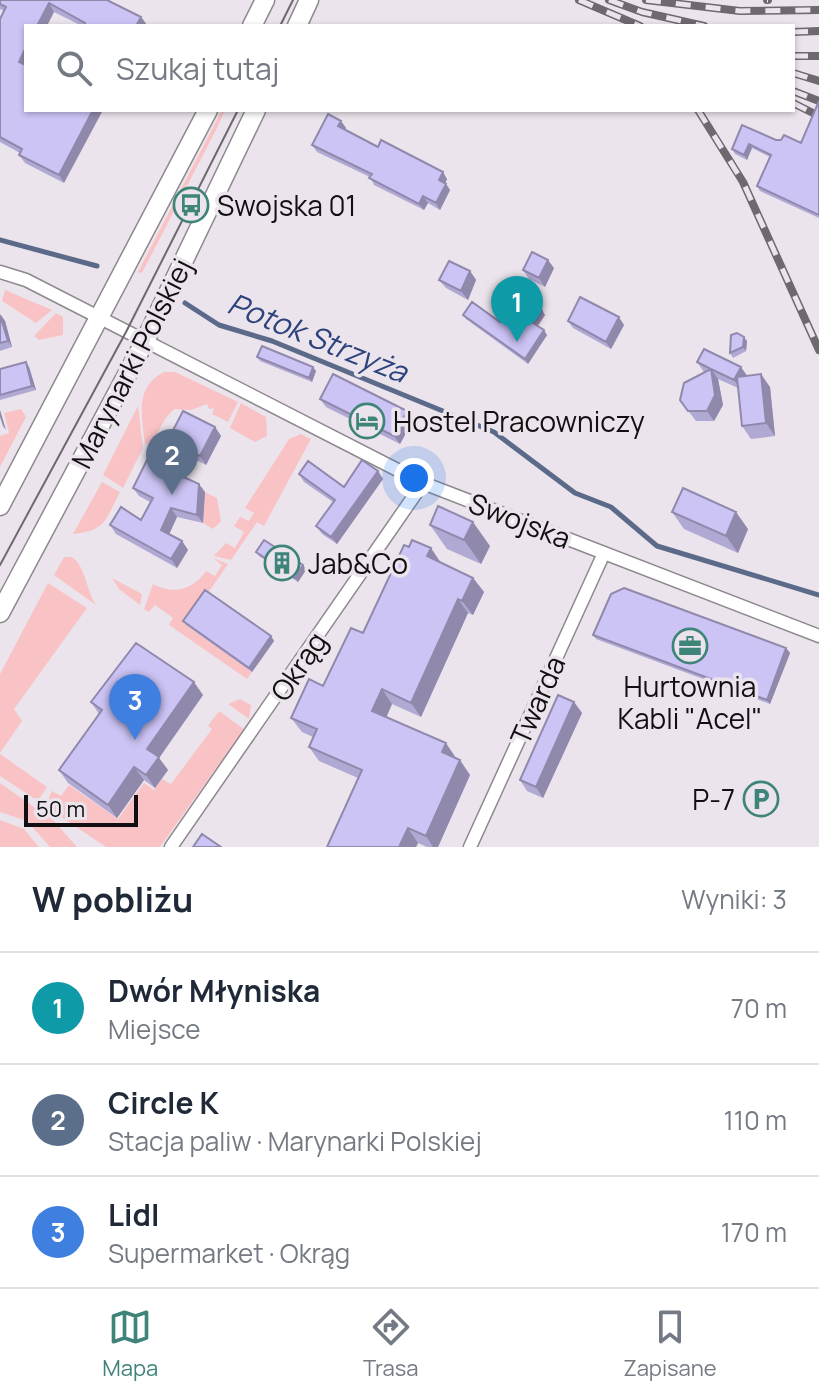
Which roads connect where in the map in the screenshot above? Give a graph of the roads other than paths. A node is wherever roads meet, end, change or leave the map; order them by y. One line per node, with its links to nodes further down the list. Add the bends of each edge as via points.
1 (265, 0): 3 (main road)
2 (309, 0): 4 (main road)
3 (253, 24)
4 (298, 24)
5 (207, 112): 8 (main road, Marynarki Polskiej)
6 (255, 112): 9 (main road, Marynarki Polskiej)
7 (0, 272): 8 (street, Swojska)
8 (98, 317): 9 (street, Swojska); 11 (main road, Marynarki Polskiej)
9 (145, 341): 10 (street, Swojska); 13 (main road, Marynarki Polskiej)
10 (423, 483): 12 (street, Swojska); 15 (street, Okrąg)
11 (0, 506)
12 (604, 553): 14 (street, Swojska); 16 (street, Twarda)
13 (0, 613)
14 (819, 636)
15 (171, 847)
16 (470, 847)

